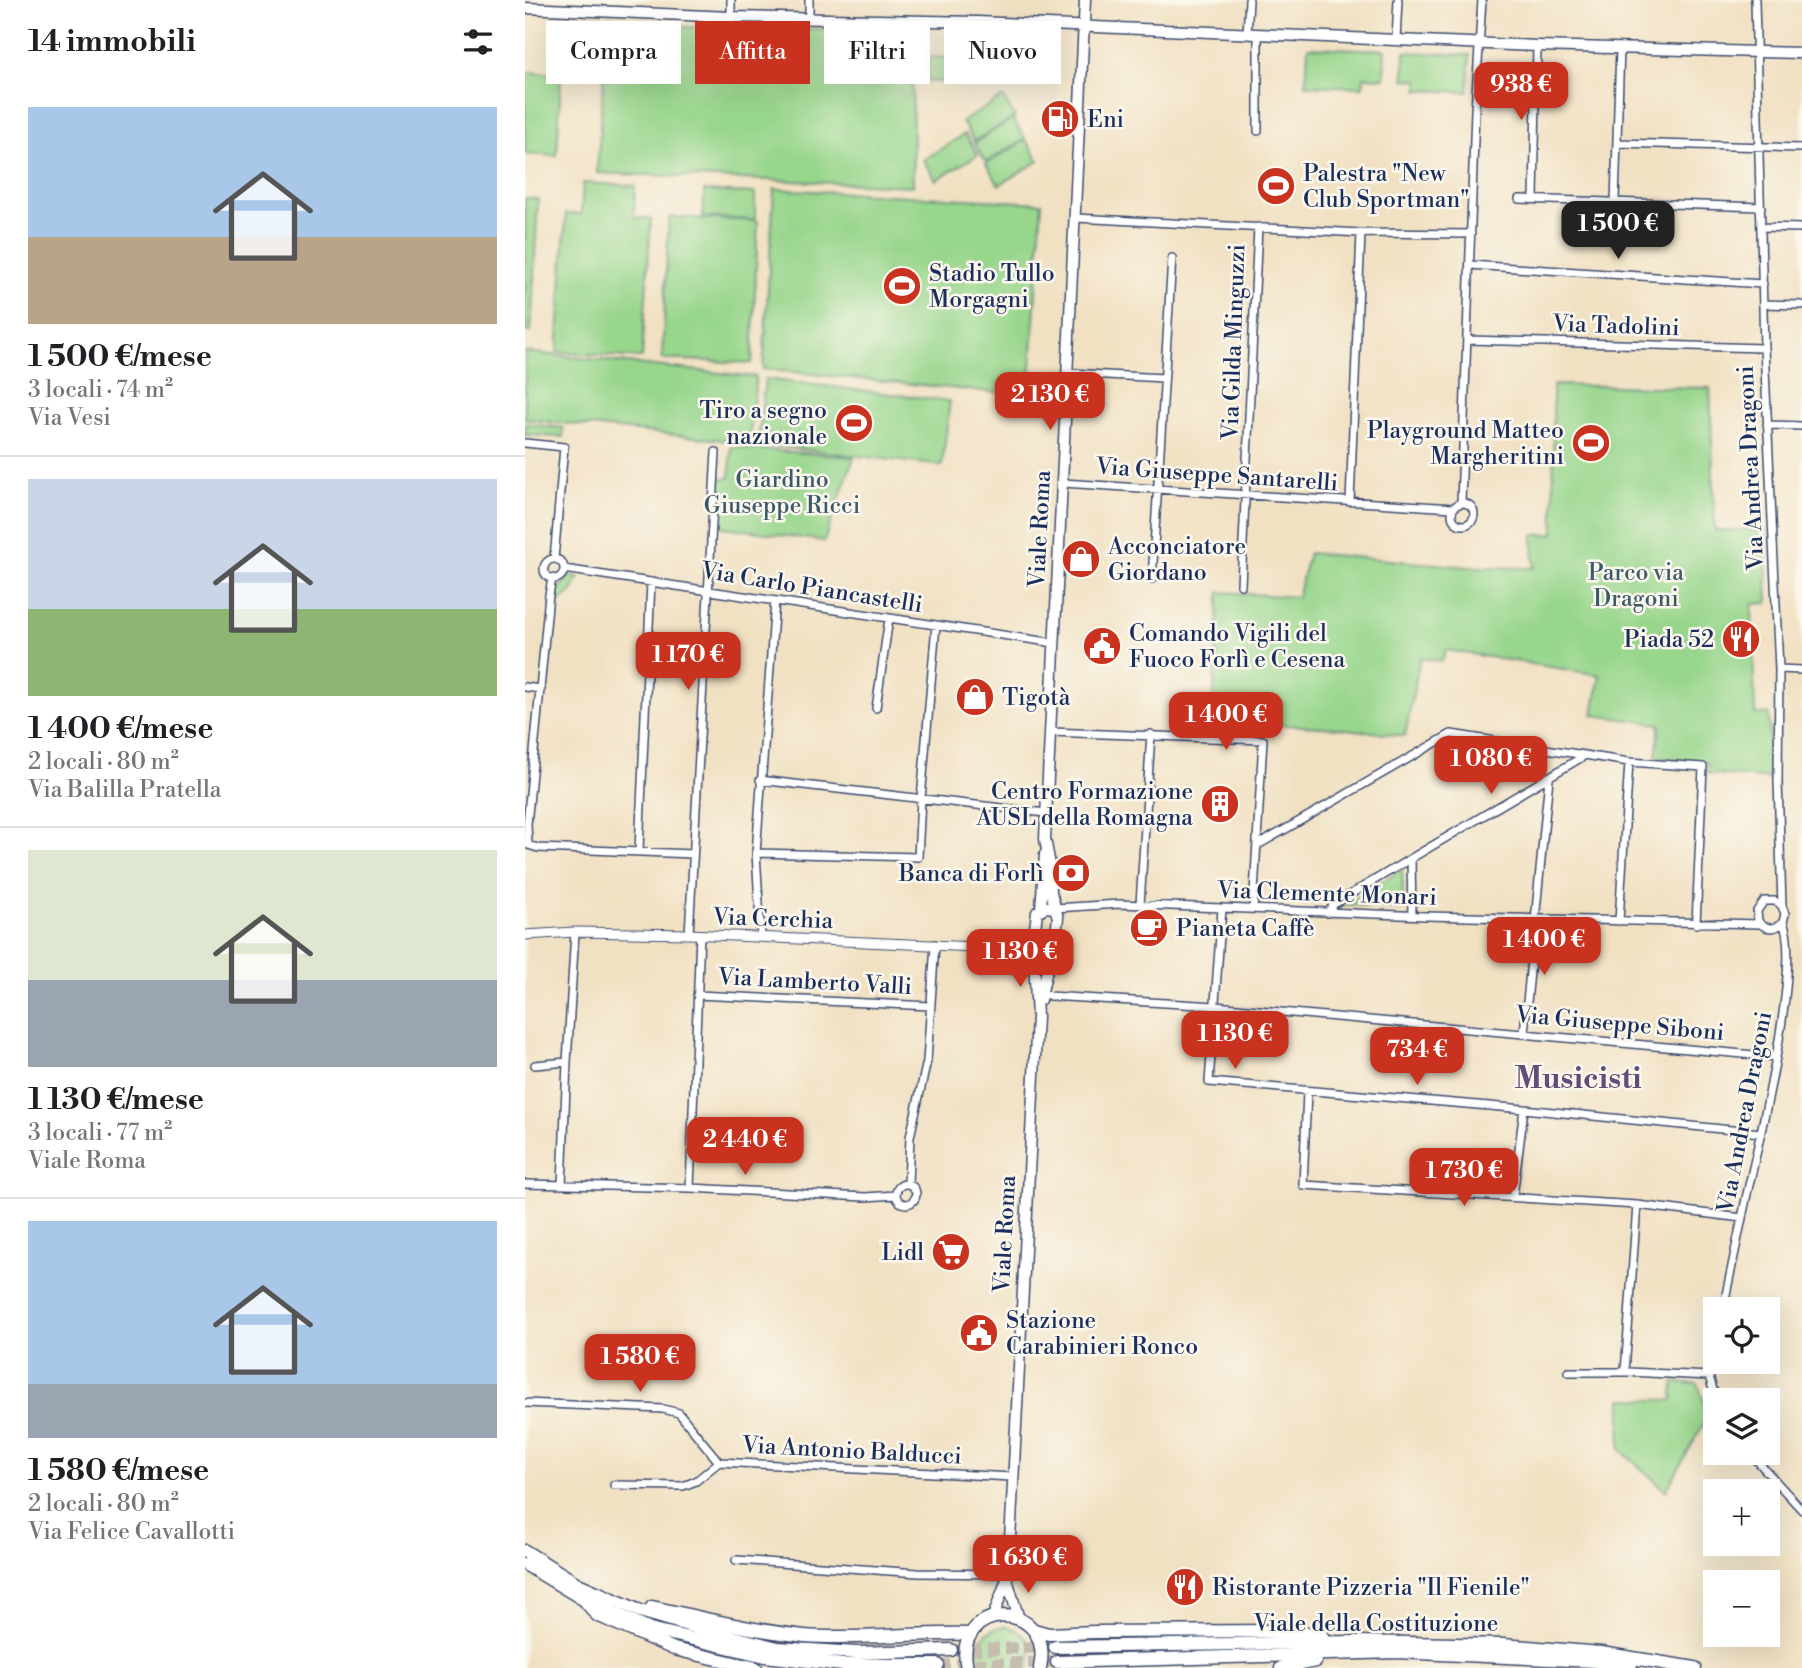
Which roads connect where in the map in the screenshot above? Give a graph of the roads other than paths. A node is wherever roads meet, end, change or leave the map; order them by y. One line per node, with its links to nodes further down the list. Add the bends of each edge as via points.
1 (731, 0): 9 (street)
2 (809, 0): 10 (street)
3 (1085, 0): 11 (main road, Viale Roma)
4 (1249, 0): 12 (street)
5 (1398, 0): 13 (street)
6 (1482, 0): 14 (street)
7 (1755, 0): 17 (street, Via Andrea Dragoni)
8 (525, 8): 9 (main road)
9 (731, 17): 10 (main road)
10 (809, 19): 11 (main road)
11 (1084, 27): 12 (main road); 27 (main road, Viale Roma)
12 (1253, 35): 13 (main road); 19 (street)
13 (1397, 40): 14 (main road)
14 (1480, 43): 15 (main road); 32 (street)
15 (1537, 46): 16 (main road); 24 (street)
16 (1620, 48): 17 (main road); 20 (street)
17 (1757, 51): 18 (main road); 21 (street, Via Andrea Dragoni)
18 (1802, 53)
19 (1258, 131)
20 (1617, 143): 21 (street); 25 (street)
21 (1759, 146): 22 (street); 26 (street, Via Andrea Dragoni)
22 (1802, 148)
23 (1519, 200): 24 (street)
24 (1534, 200): 25 (street)
25 (1615, 201): 26 (street)
26 (1762, 207): 29 (street, Via Andrea Dragoni)
27 (1076, 218): 28 (street); 40 (main road, Viale Roma)
28 (1258, 227): 31 (street); 48 (street, Via Gilda Minguzzi)
29 (1762, 227): 30 (street); 35 (street, Via Andrea Dragoni)
30 (1802, 228)
31 (1361, 233): 32 (street); 49 (street)
32 (1471, 234): 34 (street)
33 (1172, 258): 41 (street)
34 (1470, 265): 35 (street); 38 (street)
35 (1763, 284): 36 (street, Via Andrea Dragoni)
36 (1764, 304): 37 (street); 39 (street, Via Andrea Dragoni)
37 (1802, 305)
38 (1467, 340): 39 (street, Via Tadolini); 50 (street)
39 (1764, 348): 42 (street, Via Andrea Dragoni)
40 (1068, 373): 41 (street); 46 (main road, Viale Roma)
41 (1164, 378): 47 (street)
42 (1767, 425): 43 (street); 63 (street, Via Andrea Dragoni)
43 (1802, 426)
44 (525, 443): 52 (street, via 564,447)
45 (716, 452): 58 (street)
46 (1063, 483): 47 (street, Via Giuseppe Santarelli); 62 (main road, Viale Roma)
47 (1157, 489): 48 (street, Via Giuseppe Santarelli); 55 (street)
48 (1246, 495): 49 (street, Via Giuseppe Santarelli); 57 (street, Via Gilda Minguzzi)
49 (1350, 502): 51 (street, Via Giuseppe Santarelli)
50 (1461, 503): 51 (street); 51 (street, via 1472,509 1470,522 1457,523 1451,515)
51 (1453, 508)
52 (554, 559): 53 (street); 54 (street, via 545,566)
53 (564, 569): 54 (street, via 562,575); 56 (street, Via Carlo Piancastelli)
54 (552, 578): 66 (street)
55 (1152, 579)
56 (651, 582): 58 (street, Via Carlo Piancastelli); 79 (street)
57 (1241, 585)
58 (707, 590): 59 (street, Via Carlo Piancastelli); 82 (street)
59 (775, 601): 60 (street, Via Carlo Piancastelli); 75 (street)
60 (889, 618): 61 (street, Via Carlo Piancastelli); 67 (street)
61 (936, 625): 62 (street, Via Carlo Piancastelli); 76 (street)
62 (1055, 643): 68 (main road, Viale Roma)
63 (1779, 669): 64 (street); 84 (street, Via Andrea Dragoni)
64 (1802, 670)
65 (525, 687): 66 (street)
66 (541, 689): 71 (street)
67 (876, 708)
68 (1050, 732): 69 (street); 77 (main road, Viale Roma)
69 (1151, 734): 78 (street, via 1263,740); 86 (street)
70 (525, 752): 71 (street)
71 (534, 753): 79 (street, via 528,845)
72 (1584, 755): 73 (street); 74 (street); 78 (street, via 1451,734)
73 (1629, 762): 96 (street); 98 (street, via 1703,767)
74 (1549, 778): 83 (street); 95 (street)
75 (760, 780): 76 (street); 81 (street)
76 (921, 799): 77 (street); 81 (street, via 918,857)
77 (1046, 813): 80 (main road, Viale Roma)
78 (1258, 845): 88 (street)
79 (639, 850): 82 (street)
80 (1046, 851): 89 (main road, Viale Roma); 92 (main road, Viale Roma)
81 (756, 853): 104 (street)
82 (693, 854): 102 (street)
83 (1411, 859): 93 (street, via 1334,904); 94 (street)
84 (1781, 883): 85 (street, Via Andrea Dragoni); 87 (street, Via Andrea Dragoni)
85 (1772, 900): 87 (street); 91 (street)
86 (1140, 904): 90 (street, Via Clemente Monari); 92 (street, Via Clemente Monari, via 1080,905)
87 (1782, 906): 97 (street)
88 (1253, 908): 90 (street, Via Clemente Monari); 93 (street, Via Clemente Monari)
89 (1041, 909): 92 (main road); 105 (main road, Viale Roma)
90 (1222, 909): 113 (street)
91 (1757, 911): 99 (street); 100 (street)
92 (1057, 913): 109 (main road, Viale Roma)
93 (1328, 913): 94 (street, Via Clemente Monari)
94 (1412, 915): 95 (street, Via Clemente Monari)
95 (1536, 918): 96 (street, Via Clemente Monari); 115 (street)
96 (1619, 921): 98 (street, Via Clemente Monari)
97 (1783, 922): 99 (street, via 1773,928); 116 (street, Via Andrea Dragoni, via 1788,933 1787,987)
98 (1696, 924): 100 (street, Via Clemente Monari)
99 (1760, 924): 100 (street, Via Clemente Monari)
100 (1741, 925)
101 (575, 932): 102 (street, Via Cerchia); 103 (street, Via Cerchia); 117 (street)
102 (694, 934): 104 (street, Via Cerchia); 111 (street)
103 (525, 935)
104 (761, 936): 106 (street, Via Cerchia)
105 (1035, 939): 107 (street); 108 (main road, Viale Roma)
106 (935, 944): 107 (street, Via Cerchia); 112 (street)
107 (1019, 948): 108 (street, Via Cerchia)
108 (1033, 957): 109 (main road); 114 (main road, Viale Roma)
109 (1049, 961): 110 (main road, Viale Roma)
110 (1042, 992): 113 (street, Via Giuseppe Siboni); 114 (main road, Viale Roma)
111 (697, 995): 112 (street, Via Lamberto Valli); 125 (street)
112 (931, 1006): 123 (street)
113 (1216, 1006): 115 (street, Via Giuseppe Siboni); 119 (street, via 1209,1083)
114 (1037, 1017): 138 (main road, Viale Roma)
115 (1524, 1033): 116 (street, Via Giuseppe Siboni)
116 (1776, 1057): 121 (street, Via Andrea Dragoni)
117 (567, 1062): 118 (street); 124 (street)
118 (535, 1065)
119 (1307, 1092): 120 (street); 127 (street, via 1303,1185)
120 (1524, 1109): 121 (street); 127 (street)
121 (1761, 1133): 129 (street, Via Andrea Dragoni)
122 (525, 1184): 124 (street)
123 (908, 1184): 126 (street, via 899,1187); 126 (street, via 916,1193 913,1202 901,1203)
124 (562, 1185): 125 (street)
125 (690, 1188): 126 (street, via 873,1198)
126 (896, 1195)
127 (1513, 1196): 128 (street)
128 (1637, 1205): 129 (street); 132 (street)
129 (1742, 1218): 130 (street, Via Andrea Dragoni)
130 (1726, 1297)
131 (1568, 1372): 132 (street)
132 (1625, 1372): 133 (street)
133 (1709, 1376): 134 (street)
134 (1712, 1388)
135 (525, 1403): 136 (street, via 679,1413)
136 (719, 1462): 138 (street, Via Antonio Balducci); 139 (street, Via Antonio Balducci, via 683,1486)
137 (1761, 1465): 140 (street)
138 (1012, 1477): 144 (main road, Viale Roma)
139 (614, 1485)
140 (1802, 1510)
141 (525, 1551): 145 (main road)
142 (736, 1560): 144 (street)
143 (525, 1564): 146 (main road)
144 (1007, 1577): 147 (main road, Viale Roma); 148 (main road, Viale Roma)
145 (578, 1584): 150 (main road, via 600,1587 647,1606 803,1636); 153 (main road, via 640,1611 778,1648 857,1653)
146 (583, 1599): 156 (main road, via 650,1629 765,1656 842,1665); 157 (main road, via 597,1615 674,1649)
147 (992, 1617): 148 (main road); 150 (main road)
148 (1019, 1619): 149 (main road)
149 (1034, 1630): 151 (main road, via 1049,1634 1290,1631); 159 (main road, via 1041,1642)
150 (971, 1634): 158 (main road)
151 (1357, 1642): 152 (main road, Viale della Costituzione); 162 (main road, Viale della Costituzione, via 1517,1646)
152 (1055, 1647)
153 (951, 1650)
154 (1350, 1655): 155 (main road, Viale della Costituzione); 160 (main road); 161 (main road, Viale della Costituzione, via 1397,1652 1594,1661)
155 (1056, 1662)
156 (938, 1665)
157 (756, 1668)
158 (967, 1668)
159 (1041, 1668)
160 (1281, 1668)
161 (1631, 1668)
162 (1695, 1668)

